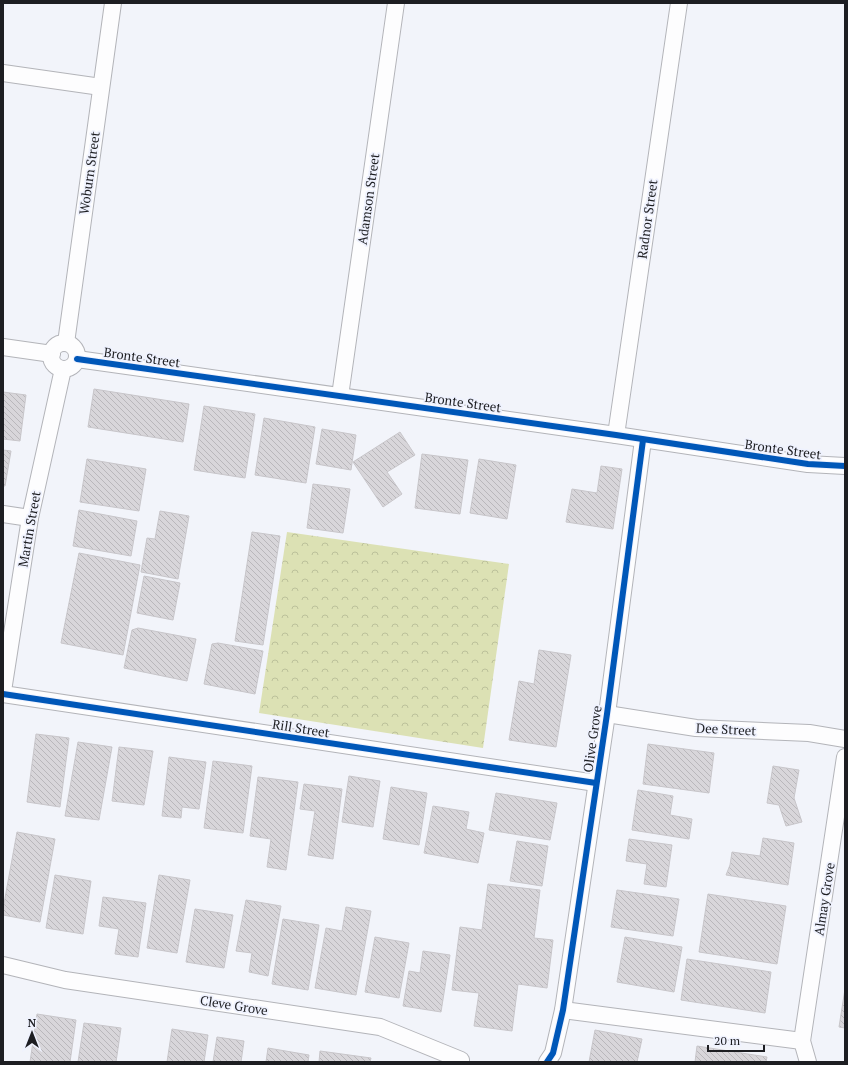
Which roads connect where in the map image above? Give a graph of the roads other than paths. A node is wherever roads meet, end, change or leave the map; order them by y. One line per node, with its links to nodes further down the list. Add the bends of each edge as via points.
1 (113, 3): 5 (street, Woburn Street)
2 (396, 3): 11 (street, Adamson Street)
3 (679, 3): 12 (street, Radnor Street)
4 (3, 73): 5 (street)
5 (101, 87): 6 (street, Woburn Street)
6 (66, 343): 8 (street, via 55,347); 9 (street, via 76,350)
7 (3, 347): 8 (street)
8 (52, 354): 10 (street, via 53,362)
9 (77, 359): 10 (street, via 74,365); 11 (street, Bronte Street)
10 (63, 369): 16 (street, Martin Street)
11 (340, 396): 12 (street, Bronte Street)
12 (616, 435): 13 (street, Bronte Street)
13 (643, 440): 14 (street, Bronte Street, via 808,464); 18 (street, Olive Grove)
14 (845, 466)
15 (3, 514): 16 (street)
16 (30, 518): 17 (street, Martin Street)
17 (3, 693): 21 (street, Rill Street)
18 (607, 714): 19 (street, Dee Street, via 696,728 809,733); 21 (street, Olive Grove)
19 (845, 739)
20 (845, 757): 24 (street, Almay Grove)
21 (596, 783): 23 (street, Olive Grove)
22 (3, 965): 25 (street, Cleve Grove, via 65,980 380,1027)
23 (563, 1010): 24 (street); 26 (street, Olive Grove, via 553,1053)
24 (802, 1041): 27 (street, Almay Grove)
25 (466, 1061)
26 (547, 1062)
27 (808, 1062)

